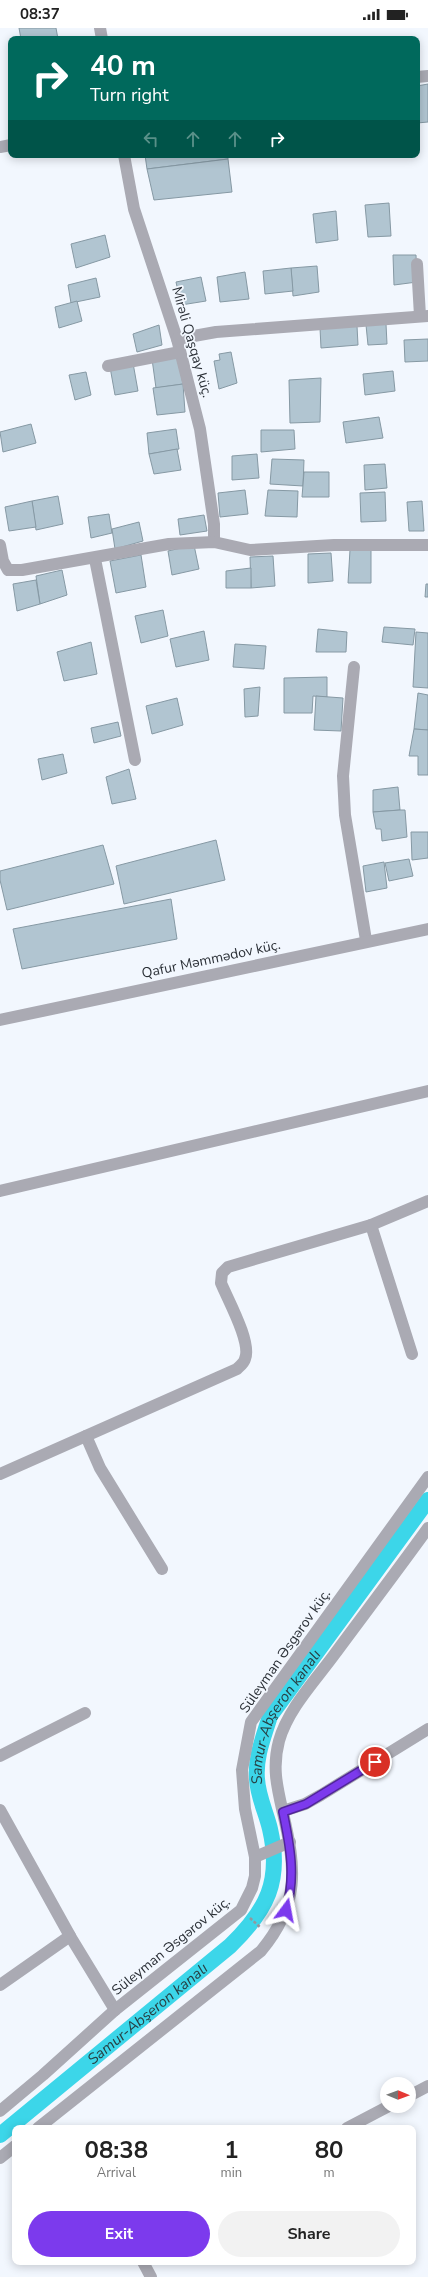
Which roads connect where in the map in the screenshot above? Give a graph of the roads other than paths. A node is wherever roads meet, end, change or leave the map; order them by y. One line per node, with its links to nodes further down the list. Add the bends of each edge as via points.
1 (125, 158): 4 (street, Mirəli Qaşqay küç., via 134,209)
2 (417, 264): 3 (street)
3 (424, 316): 4 (street, via 216,332)
4 (177, 339): 5 (street, Mirəli Qaşqay küç.)
5 (180, 352): 6 (street); 7 (street, Mirəli Qaşqay küç., via 200,429 214,524)
6 (108, 366)
7 (214, 542): 9 (street, via 250,550 334,545); 10 (street, via 169,544)
8 (0, 545): 10 (street, via 3,561 8,570)
9 (428, 545)
10 (95, 559): 12 (street)
11 (354, 667): 14 (street, via 343,776 345,815)
12 (135, 760)
13 (428, 929): 14 (street, Qafur Məmmədov küç.)
14 (366, 940): 15 (street, Qafur Məmmədov küç.)
15 (0, 1020)
16 (428, 1091): 17 (street)
17 (0, 1191)
18 (428, 1201): 19 (street)
19 (371, 1224): 20 (street); 21 (street, via 228,1267 222,1273 221,1283 245,1340 245,1360 237,1368)
20 (412, 1354)
21 (86, 1436): 22 (street); 25 (street, via 100,1468)
22 (0, 1474)
23 (428, 1477): 32 (street, Süleyman Əsgərov küç., via 251,1722 242,1770 245,1809)
24 (428, 1528): 30 (street, via 296,1706 276,1754 276,1785)
25 (162, 1569)
26 (85, 1713): 28 (street)
27 (428, 1729): 30 (street, via 316,1798)
28 (0, 1756)
29 (0, 1810): 33 (street)
30 (283, 1812): 31 (street)
31 (290, 1842): 32 (street); 40 (street, via 291,1896 281,1924 261,1952)
32 (255, 1857): 35 (street, Süleyman Əsgərov küç., via 252,1888 241,1910)
33 (70, 1936): 34 (street); 35 (street)
34 (0, 1985)
35 (115, 2010): 38 (street, Süleyman Əsgərov küç.)
36 (428, 2086): 37 (street)
37 (416, 2092)
38 (0, 2111)
39 (380, 2111): 41 (street)
40 (54, 2123)
41 (353, 2125)
42 (12, 2148): 43 (street)
43 (0, 2158)
44 (145, 2265): 45 (street)
45 (151, 2277)

